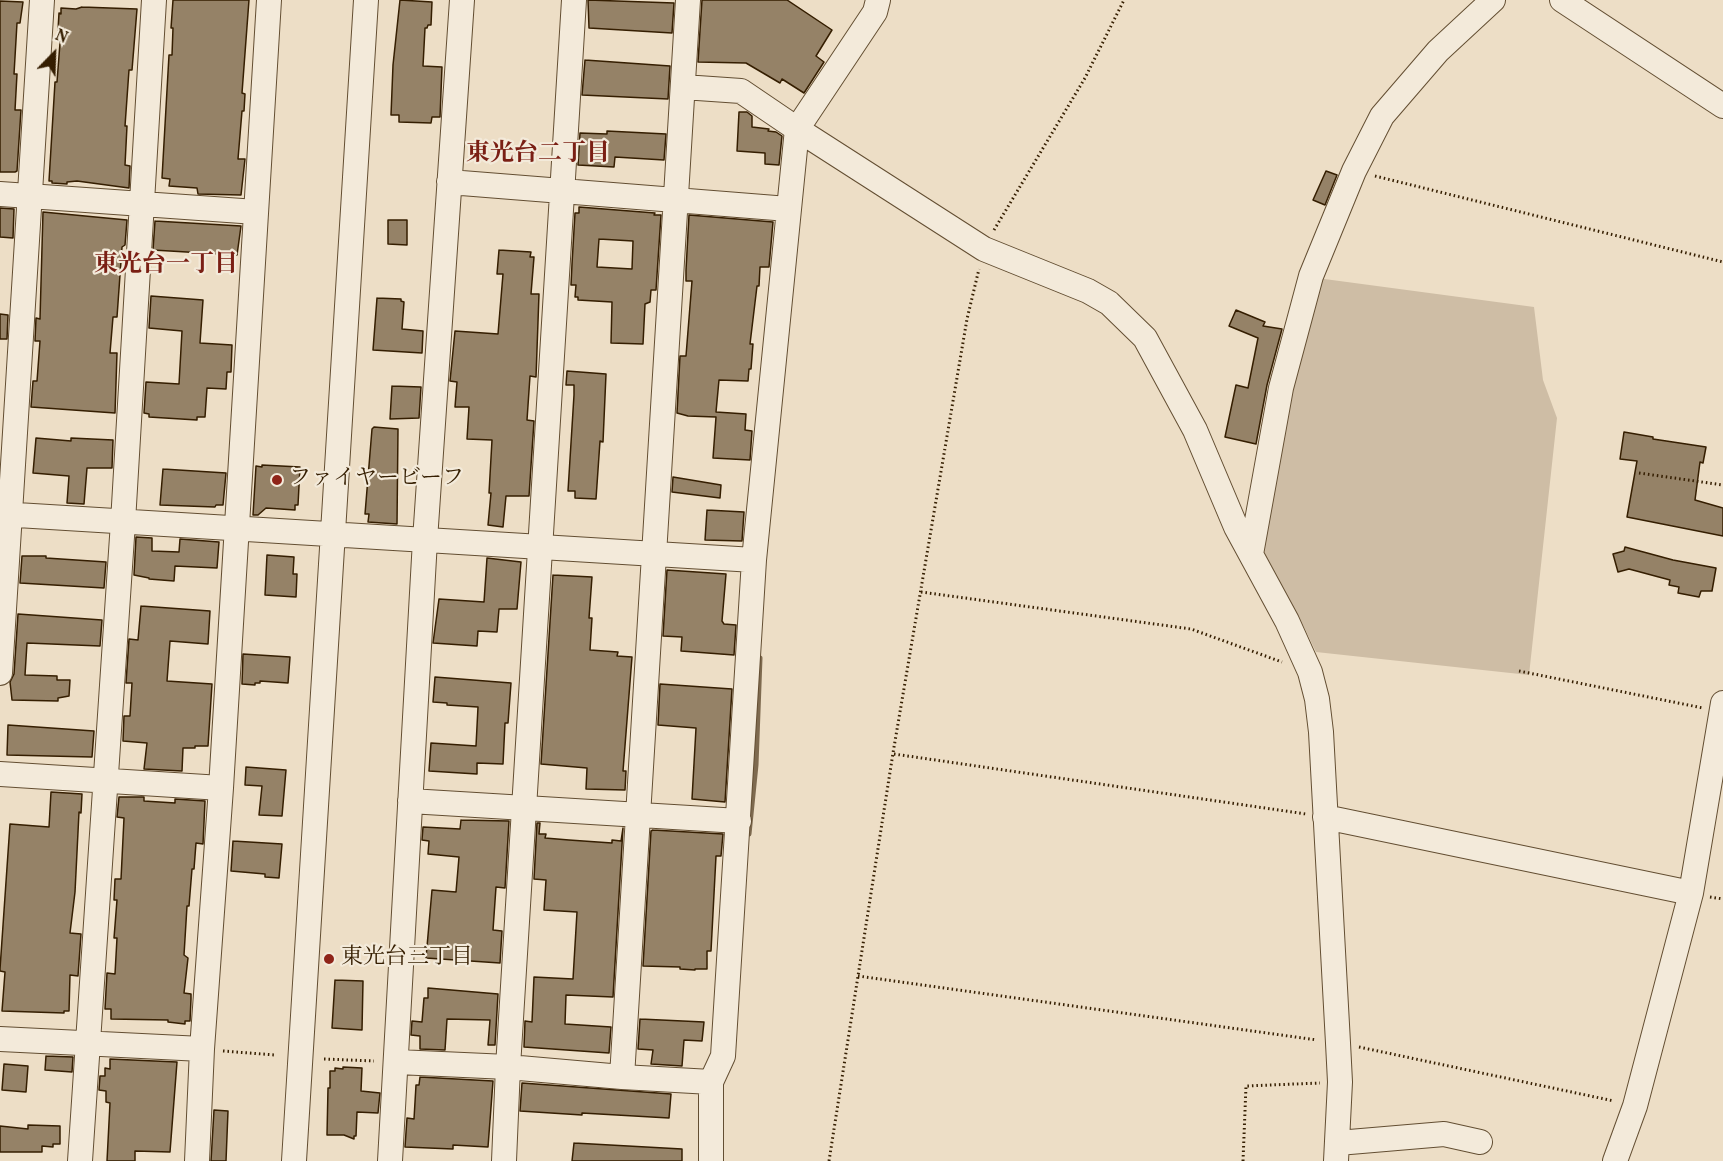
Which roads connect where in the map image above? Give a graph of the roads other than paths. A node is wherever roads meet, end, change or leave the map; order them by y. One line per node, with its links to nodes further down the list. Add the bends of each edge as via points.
1 (42, 0): 17 (street)
2 (154, 0): 19 (street)
3 (269, 0): 21 (street)
4 (366, 0): 25 (street)
5 (462, 0): 14 (street)
6 (574, 0): 15 (street)
7 (688, 0): 11 (street)
8 (878, 0): 13 (street, via 875,12)
9 (1492, 0): 29 (street, via 1438,51 1382,116 1354,171 1308,288 1281,388)
10 (1562, 0): 12 (street)
11 (683, 87): 13 (street, via 741,91); 18 (street)
12 (1723, 106)
13 (797, 129): 20 (street); 29 (street, via 984,249 1109,303 1145,338 1195,430)
14 (449, 182): 15 (street); 26 (street)
15 (560, 190): 18 (street); 27 (street)
16 (0, 194): 17 (street)
17 (29, 196): 19 (street); 22 (street)
18 (676, 199): 20 (street); 28 (street)
19 (141, 204): 21 (street); 23 (street)
20 (788, 209): 30 (street)
21 (256, 212): 24 (street)
22 (5, 514): 23 (street); 31 (street)
23 (123, 522): 24 (street); 35 (street)
24 (237, 528): 25 (street); 36 (street)
25 (332, 534): 26 (street); 54 (street)
26 (425, 540): 27 (street); 37 (street)
27 (540, 547): 28 (street); 38 (street)
28 (655, 554): 30 (street); 39 (street)
29 (1251, 554): 40 (street, via 1310,672 1321,732)
30 (754, 560): 41 (street)
31 (2, 609): 32 (street)
32 (0, 673)
33 (1722, 707): 42 (street)
34 (0, 774): 35 (street)
35 (105, 781): 36 (street); 44 (street)
36 (221, 788): 45 (street)
37 (410, 801): 38 (street); 46 (street)
38 (524, 809): 39 (street); 47 (street)
39 (639, 815): 41 (street); 48 (street)
40 (1325, 817): 42 (street); 51 (street, via 1340,1082)
41 (739, 821): 49 (street, via 723,1056)
42 (1691, 893): 58 (street, via 1635,1106)
43 (0, 1039): 44 (street)
44 (88, 1044): 45 (street); 52 (street)
45 (202, 1049): 53 (street)
46 (397, 1062): 47 (street); 55 (street)
47 (508, 1067): 48 (street); 56 (street)
48 (622, 1077): 49 (street)
49 (711, 1082): 57 (street)
50 (1480, 1142): 51 (street, via 1444,1134)
51 (1337, 1152)
52 (80, 1161)
53 (197, 1161)
54 (294, 1161)
55 (390, 1161)
56 (504, 1161)
57 (711, 1161)
58 (1616, 1161)

